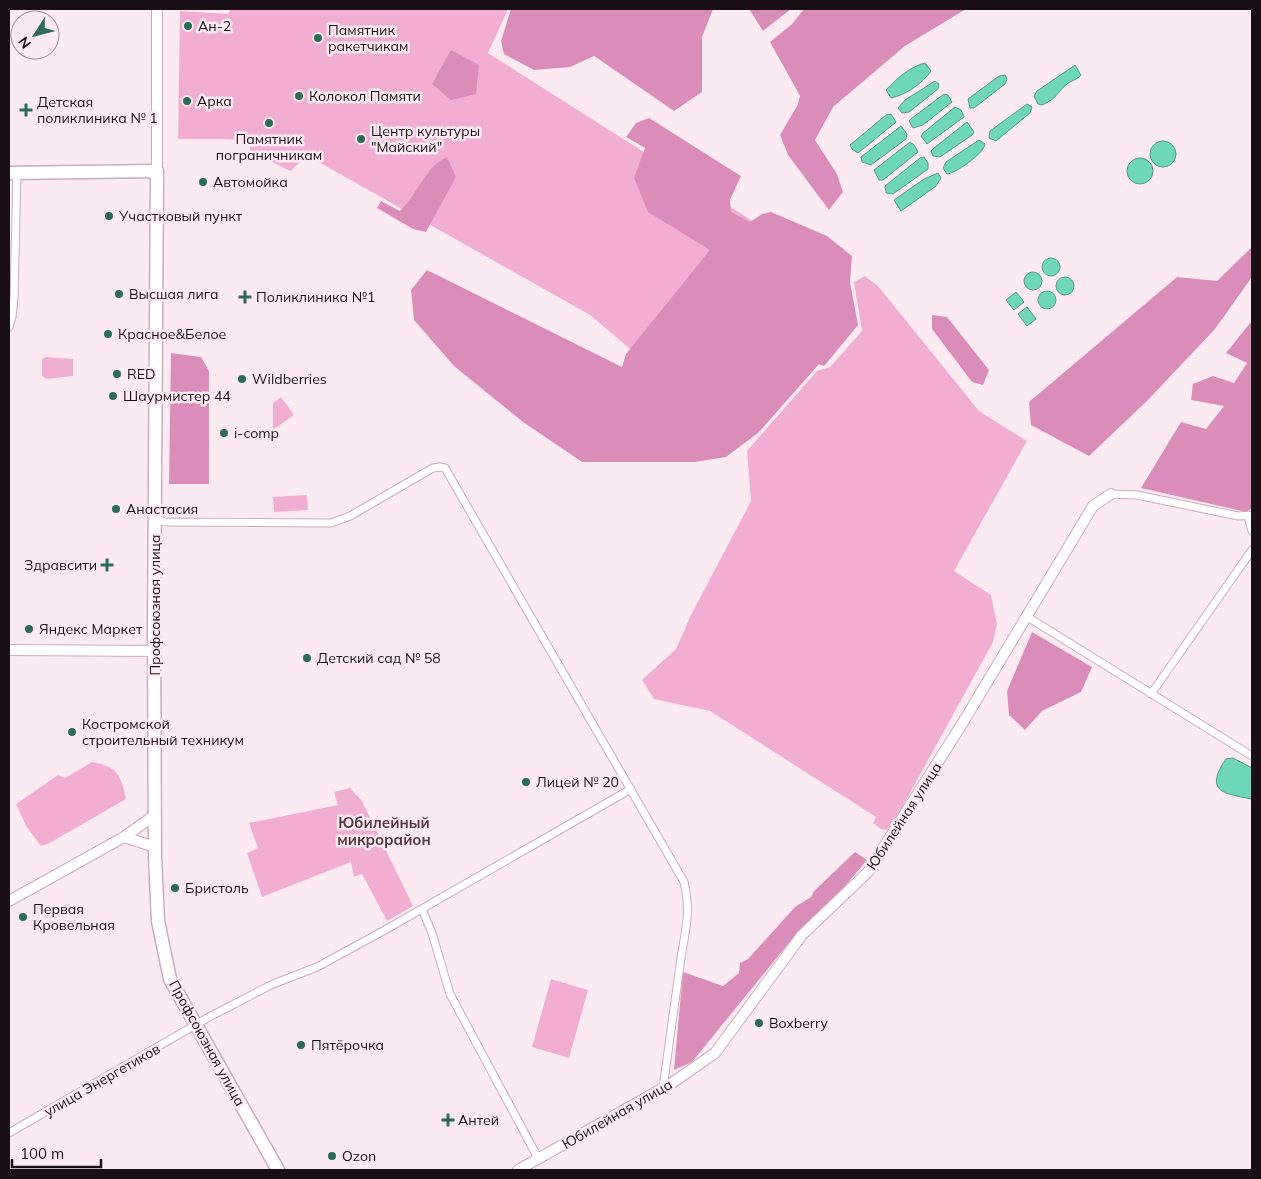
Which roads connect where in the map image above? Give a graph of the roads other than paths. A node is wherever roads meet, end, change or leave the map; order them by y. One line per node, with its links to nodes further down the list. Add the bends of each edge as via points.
1 (157, 9): 2 (street, Профсоюзная улица)
2 (157, 171): 3 (highway); 8 (highway, Профсоюзная улица)
3 (13, 173): 4 (street)
4 (11, 265): 5 (street, via 14,297)
5 (9, 327)
6 (1111, 494): 7 (street, via 1137,495 1238,516); 11 (street, Юбилейная улица, via 1092,506)
7 (1250, 515): 9 (street)
8 (154, 519): 13 (highway, Профсоюзная улица); 16 (street, via 165,522 331,522 350,516 433,468 445,468)
9 (1252, 532)
10 (1252, 550): 14 (street)
11 (1026, 616): 14 (street); 23 (street, Юбилейная улица, via 868,872 802,935 715,1053)
12 (9, 650): 13 (street)
13 (154, 650): 17 (highway, Профсоюзная улица)
14 (1152, 694): 15 (street)
15 (1252, 756)
16 (631, 789): 21 (street, улица Энергетиков); 23 (street, via 684,882 689,902)
17 (155, 815): 18 (street); 19 (highway, Профсоюзная улица)
18 (124, 837): 19 (street); 20 (street)
19 (155, 847): 22 (highway, Профсоюзная улица, via 163,954 170,979)
20 (9, 901)
21 (422, 909): 22 (street, улица Энергетиков, via 317,967 273,984); 25 (street, via 450,994)
22 (195, 1026): 24 (street, улица Энергетиков); 26 (highway, Профсоюзная улица)
23 (663, 1088): 25 (street, Юбилейная улица)
24 (9, 1133)
25 (538, 1158): 27 (street, Юбилейная улица)
26 (278, 1170)
27 (518, 1170)

